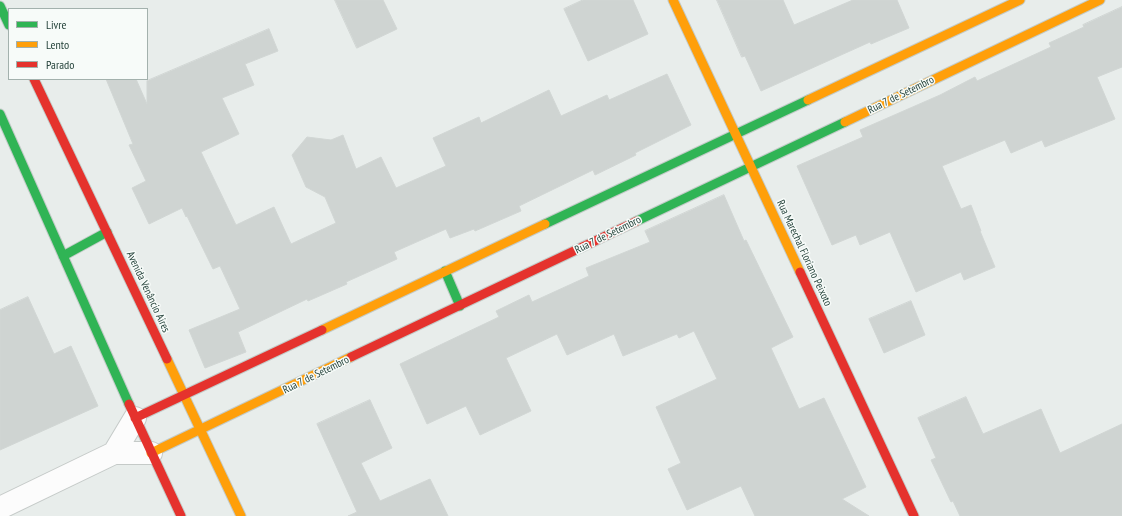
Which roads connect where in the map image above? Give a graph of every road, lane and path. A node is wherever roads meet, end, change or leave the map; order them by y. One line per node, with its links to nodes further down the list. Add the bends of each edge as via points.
1 (673, 0): 8 (street, Rua Marechal Floriano Peixoto)
2 (1100, 0): 9 (street, Rua 7 de Setembro, via 1037,26)
3 (1024, 2): 8 (street)
4 (0, 6): 5 (street)
5 (5, 22)
6 (34, 80): 10 (street, Avenida Venâncio Aires)
7 (0, 114): 11 (street)
8 (736, 135): 9 (street, Rua Marechal Floriano Peixoto); 12 (street)
9 (750, 167): 13 (street, Rua 7 de Setembro); 22 (street, Rua Marechal Floriano Peixoto)
10 (107, 232): 11 (street); 14 (street, Avenida Venâncio Aires)
11 (63, 256): 15 (street)
12 (444, 271): 13 (street); 14 (street)
13 (460, 306): 16 (street, Rua 7 de Setembro)
14 (183, 394): 15 (street); 16 (street, Avenida Venâncio Aires)
15 (135, 418): 17 (street); 18 (street)
16 (200, 430): 18 (street, Rua 7 de Setembro); 21 (street, Avenida Venâncio Aires)
17 (114, 453): 18 (street, Rua 7 de Setembro); 19 (street, Rua 7 de Setembro)
18 (151, 453): 20 (street)
19 (0, 508)
20 (181, 516)
21 (241, 516)
22 (914, 516)

